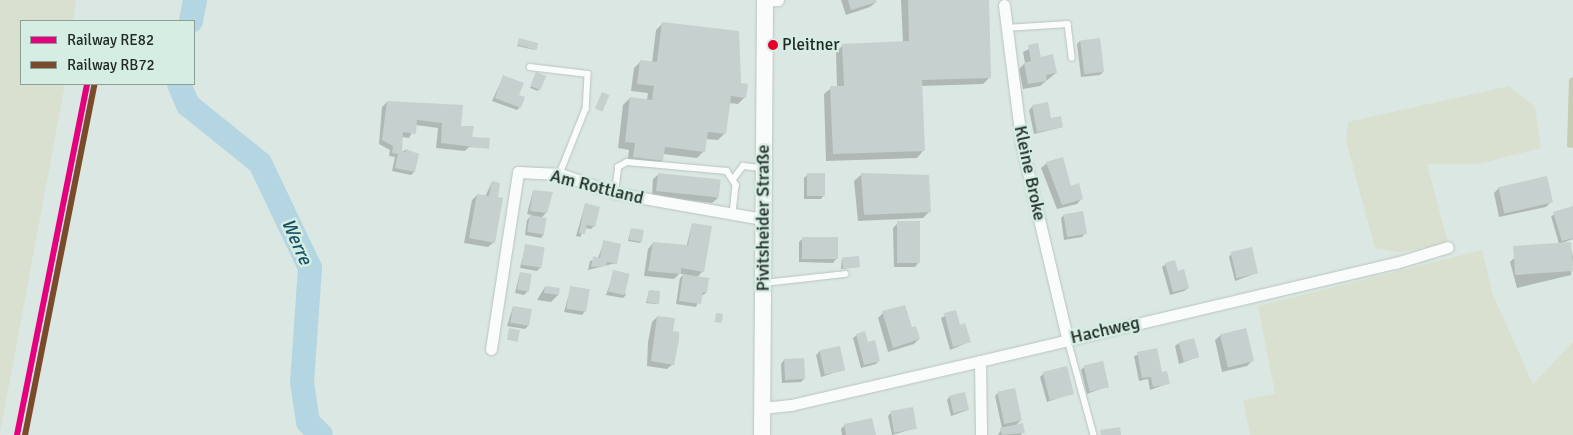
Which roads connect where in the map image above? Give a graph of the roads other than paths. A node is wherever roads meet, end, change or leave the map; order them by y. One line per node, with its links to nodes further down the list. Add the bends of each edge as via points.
1 (765, 0): 2 (street); 7 (main road, Pivitsheider Straße)
2 (778, 0)
3 (1007, 2): 4 (street, Kleine Broke)
4 (1006, 28): 5 (lane, via 1068,24); 16 (street, Kleine Broke, via 1022,147)
5 (1072, 58)
6 (530, 67): 8 (lane, via 588,74 586,108)
7 (763, 168): 9 (lane, via 743,166); 12 (main road, Pivitsheider Straße)
8 (560, 174): 10 (street, Am Rottland); 17 (street, Am Rottland, via 518,172)
9 (734, 178): 10 (lane, via 727,172 627,162 618,167); 11 (lane)
10 (615, 193): 11 (street, Am Rottland)
11 (733, 216): 12 (street, Am Rottland)
12 (766, 219): 15 (main road, Pivitsheider Straße)
13 (1448, 247): 16 (street, Hachweg, via 1396,263)
14 (846, 274): 15 (lane)
15 (763, 283): 19 (main road, Pivitsheider Straße)
16 (1067, 338): 18 (street, Hachweg); 22 (lane)
17 (491, 349)
18 (980, 361): 19 (street, Hachweg, via 792,405); 21 (street)
19 (762, 408): 20 (main road, Pivitsheider Straße)
20 (762, 435)
21 (981, 435)
22 (1094, 435)

